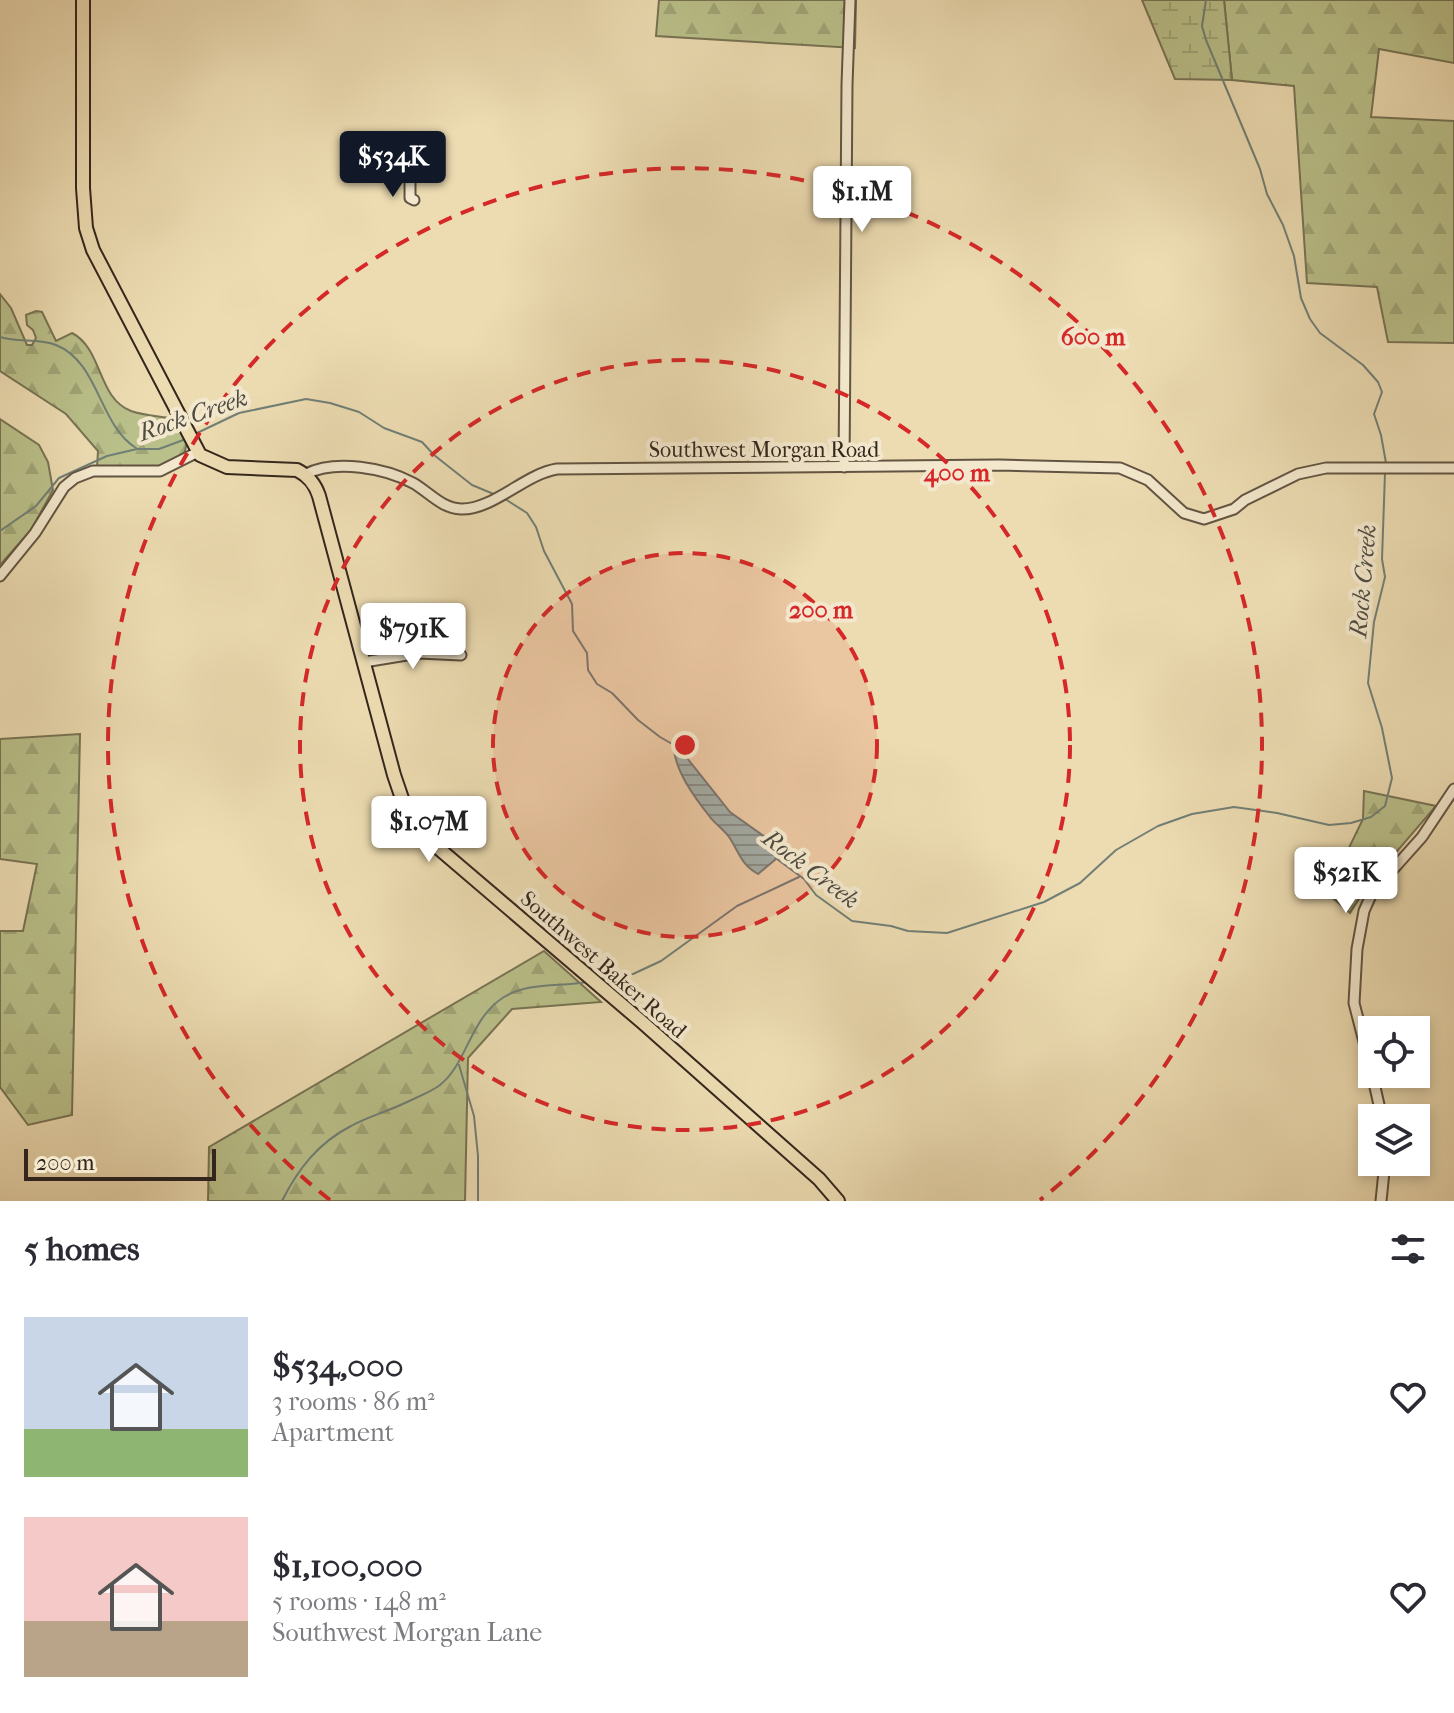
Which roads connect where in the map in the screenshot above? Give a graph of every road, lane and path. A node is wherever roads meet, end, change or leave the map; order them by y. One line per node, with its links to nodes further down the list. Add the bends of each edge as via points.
1 (83, 0): 5 (main road, via 86,228 112,290)
2 (850, 0): 6 (street)
3 (410, 170): 4 (street)
4 (414, 200)
5 (198, 452): 8 (main road, via 227,467 286,468); 9 (street, via 160,471 93,471 75,478)
6 (844, 467): 7 (street, Southwest Morgan Road, via 1120,468 1148,480 1184,513 1204,519 1298,474 1326,468); 8 (street, Southwest Morgan Road, via 557,469 479,505 458,509 387,472 327,468)
7 (1454, 468)
8 (306, 474): 11 (main road, Southwest Baker Road, via 319,496)
9 (0, 576)
10 (461, 655): 11 (street, via 419,653)
11 (364, 662): 15 (main road, Southwest Baker Road, via 402,804 415,827 754,1121)
12 (1454, 789): 13 (street, via 1422,837 1372,893 1364,911 1357,949)
13 (1358, 1019)
14 (1384, 1176): 16 (street)
15 (838, 1201)
16 (1381, 1201)

